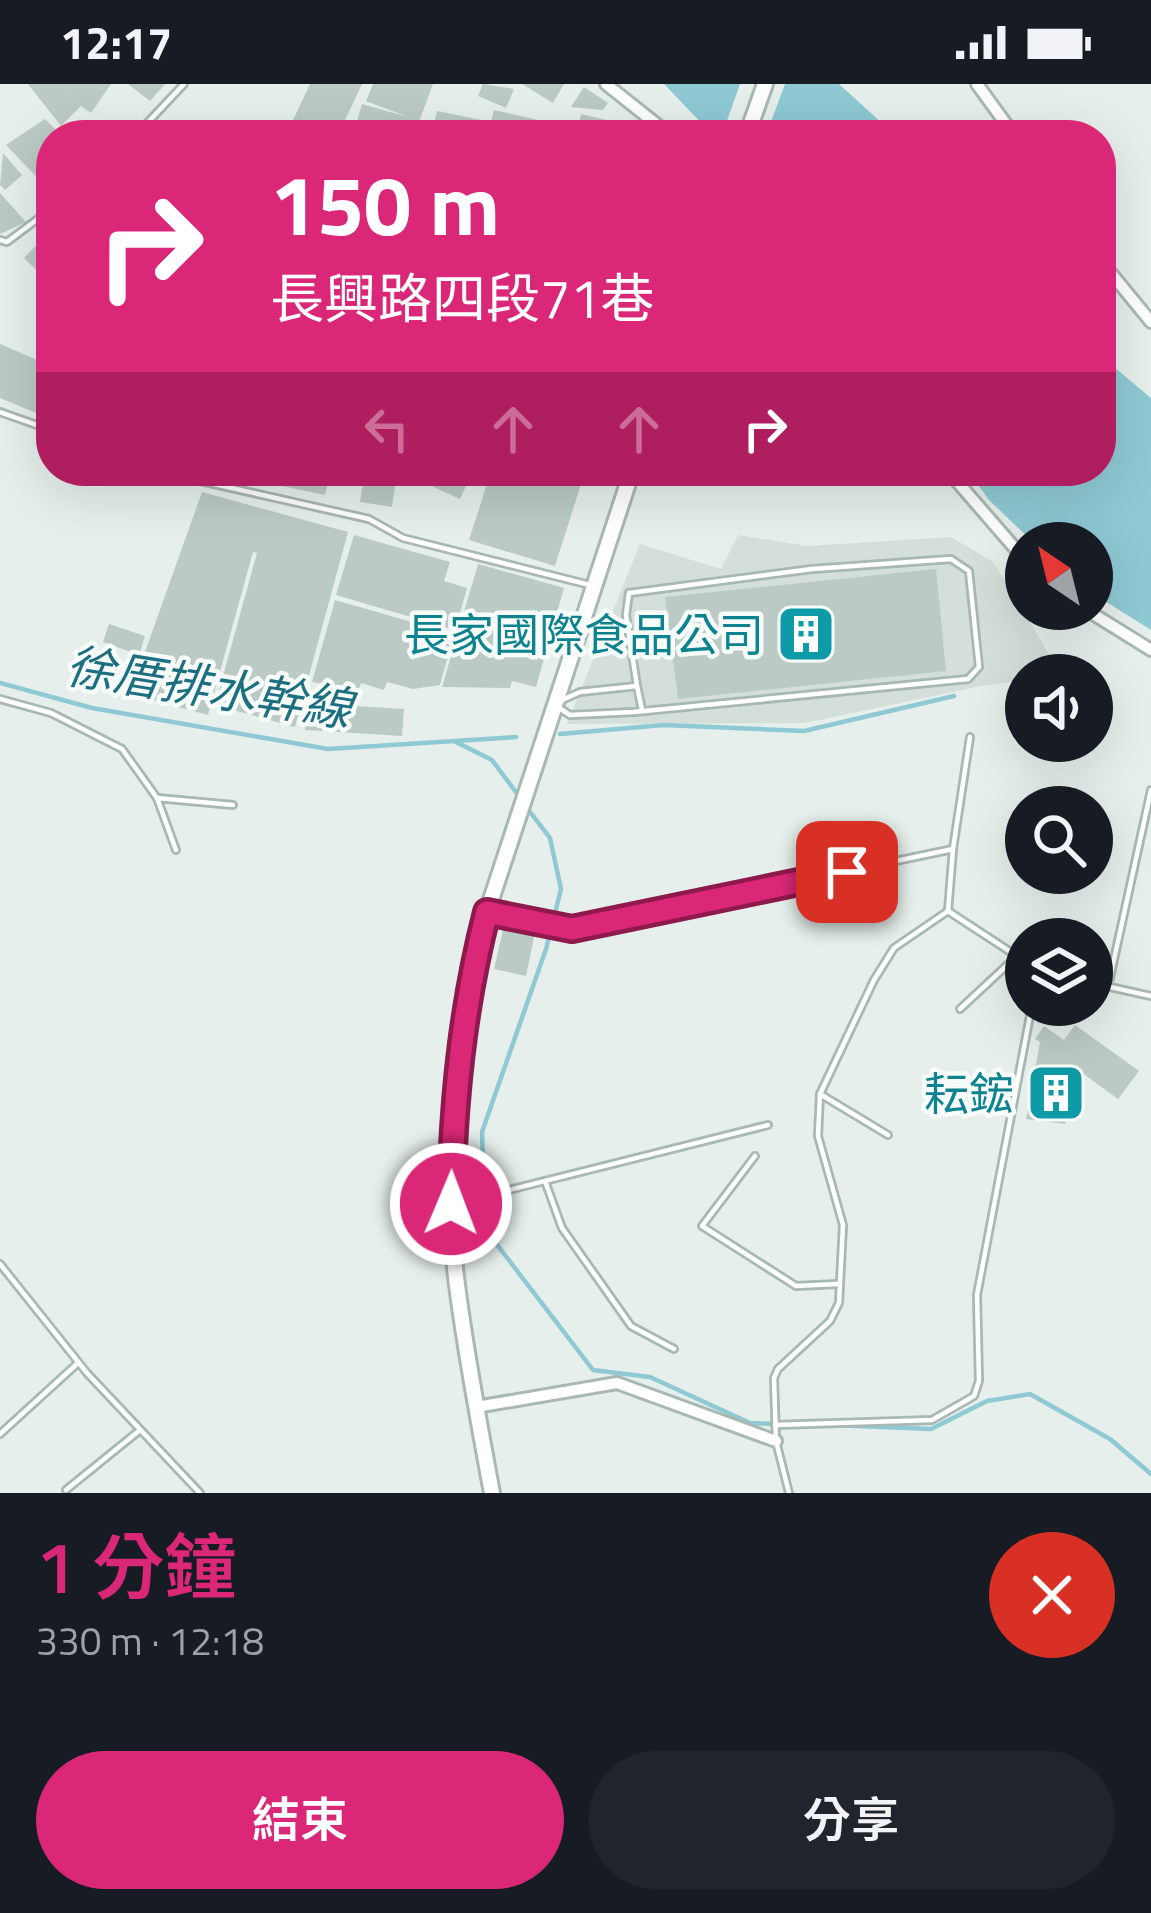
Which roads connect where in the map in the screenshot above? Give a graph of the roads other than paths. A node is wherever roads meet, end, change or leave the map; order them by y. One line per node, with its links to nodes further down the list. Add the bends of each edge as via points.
1 (184, 84): 5 (lane)
2 (606, 84): 6 (street)
3 (765, 84): 7 (street)
4 (976, 84): 8 (street)
5 (150, 120)
6 (651, 120)
7 (752, 120)
8 (1003, 120)
9 (36, 220): 10 (lane)
10 (0, 240)
11 (1116, 279): 12 (street)
12 (1151, 322)
13 (0, 412): 14 (lane)
14 (36, 425)
15 (223, 486): 19 (lane, via 369,519 403,538)
16 (627, 486): 19 (street)
17 (961, 486): 18 (street)
18 (1005, 537)
19 (592, 585): 24 (street)
20 (1113, 627): 21 (street)
21 (1151, 650)
22 (637, 686): 24 (lane, via 580,692); 25 (lane); 25 (lane, via 629,593 951,559 969,571 979,667 968,679)
23 (0, 699): 28 (lane, via 51,713 122,749)
24 (553, 704): 25 (lane, via 571,715); 33 (street)
25 (642, 711)
26 (970, 737): 30 (lane)
27 (1151, 790): 35 (lane)
28 (158, 798): 29 (lane); 31 (lane)
29 (233, 805)
30 (953, 849): 32 (lane); 33 (lane, via 572,929)
31 (176, 850)
32 (948, 911): 34 (lane); 41 (lane, via 895,949)
33 (487, 912): 46 (street, via 457,1064)
34 (1005, 948)
35 (1113, 964)
36 (1005, 967): 39 (lane)
37 (1113, 988): 38 (lane)
38 (1151, 996)
39 (960, 1010)
40 (1028, 1026): 52 (lane, via 977,1294 974,1396 932,1420)
41 (820, 1094): 43 (lane); 48 (lane, via 818,1136 843,1225)
42 (768, 1125): 45 (lane)
43 (888, 1135)
44 (755, 1156): 48 (lane, via 702,1226 796,1286)
45 (545, 1181): 46 (lane); 49 (lane, via 562,1228 631,1326)
46 (451, 1204): 51 (street)
47 (0, 1264): 50 (lane)
48 (840, 1284): 52 (lane, via 830,1321 778,1369)
49 (674, 1349)
50 (78, 1363): 53 (lane); 54 (lane)
51 (476, 1407): 55 (street, via 617,1383); 58 (street)
52 (775, 1424): 55 (lane)
53 (140, 1430): 56 (lane); 57 (lane)
54 (0, 1434)
55 (776, 1442): 59 (lane)
56 (66, 1490)
57 (200, 1493)
58 (492, 1493)
59 (789, 1493)

